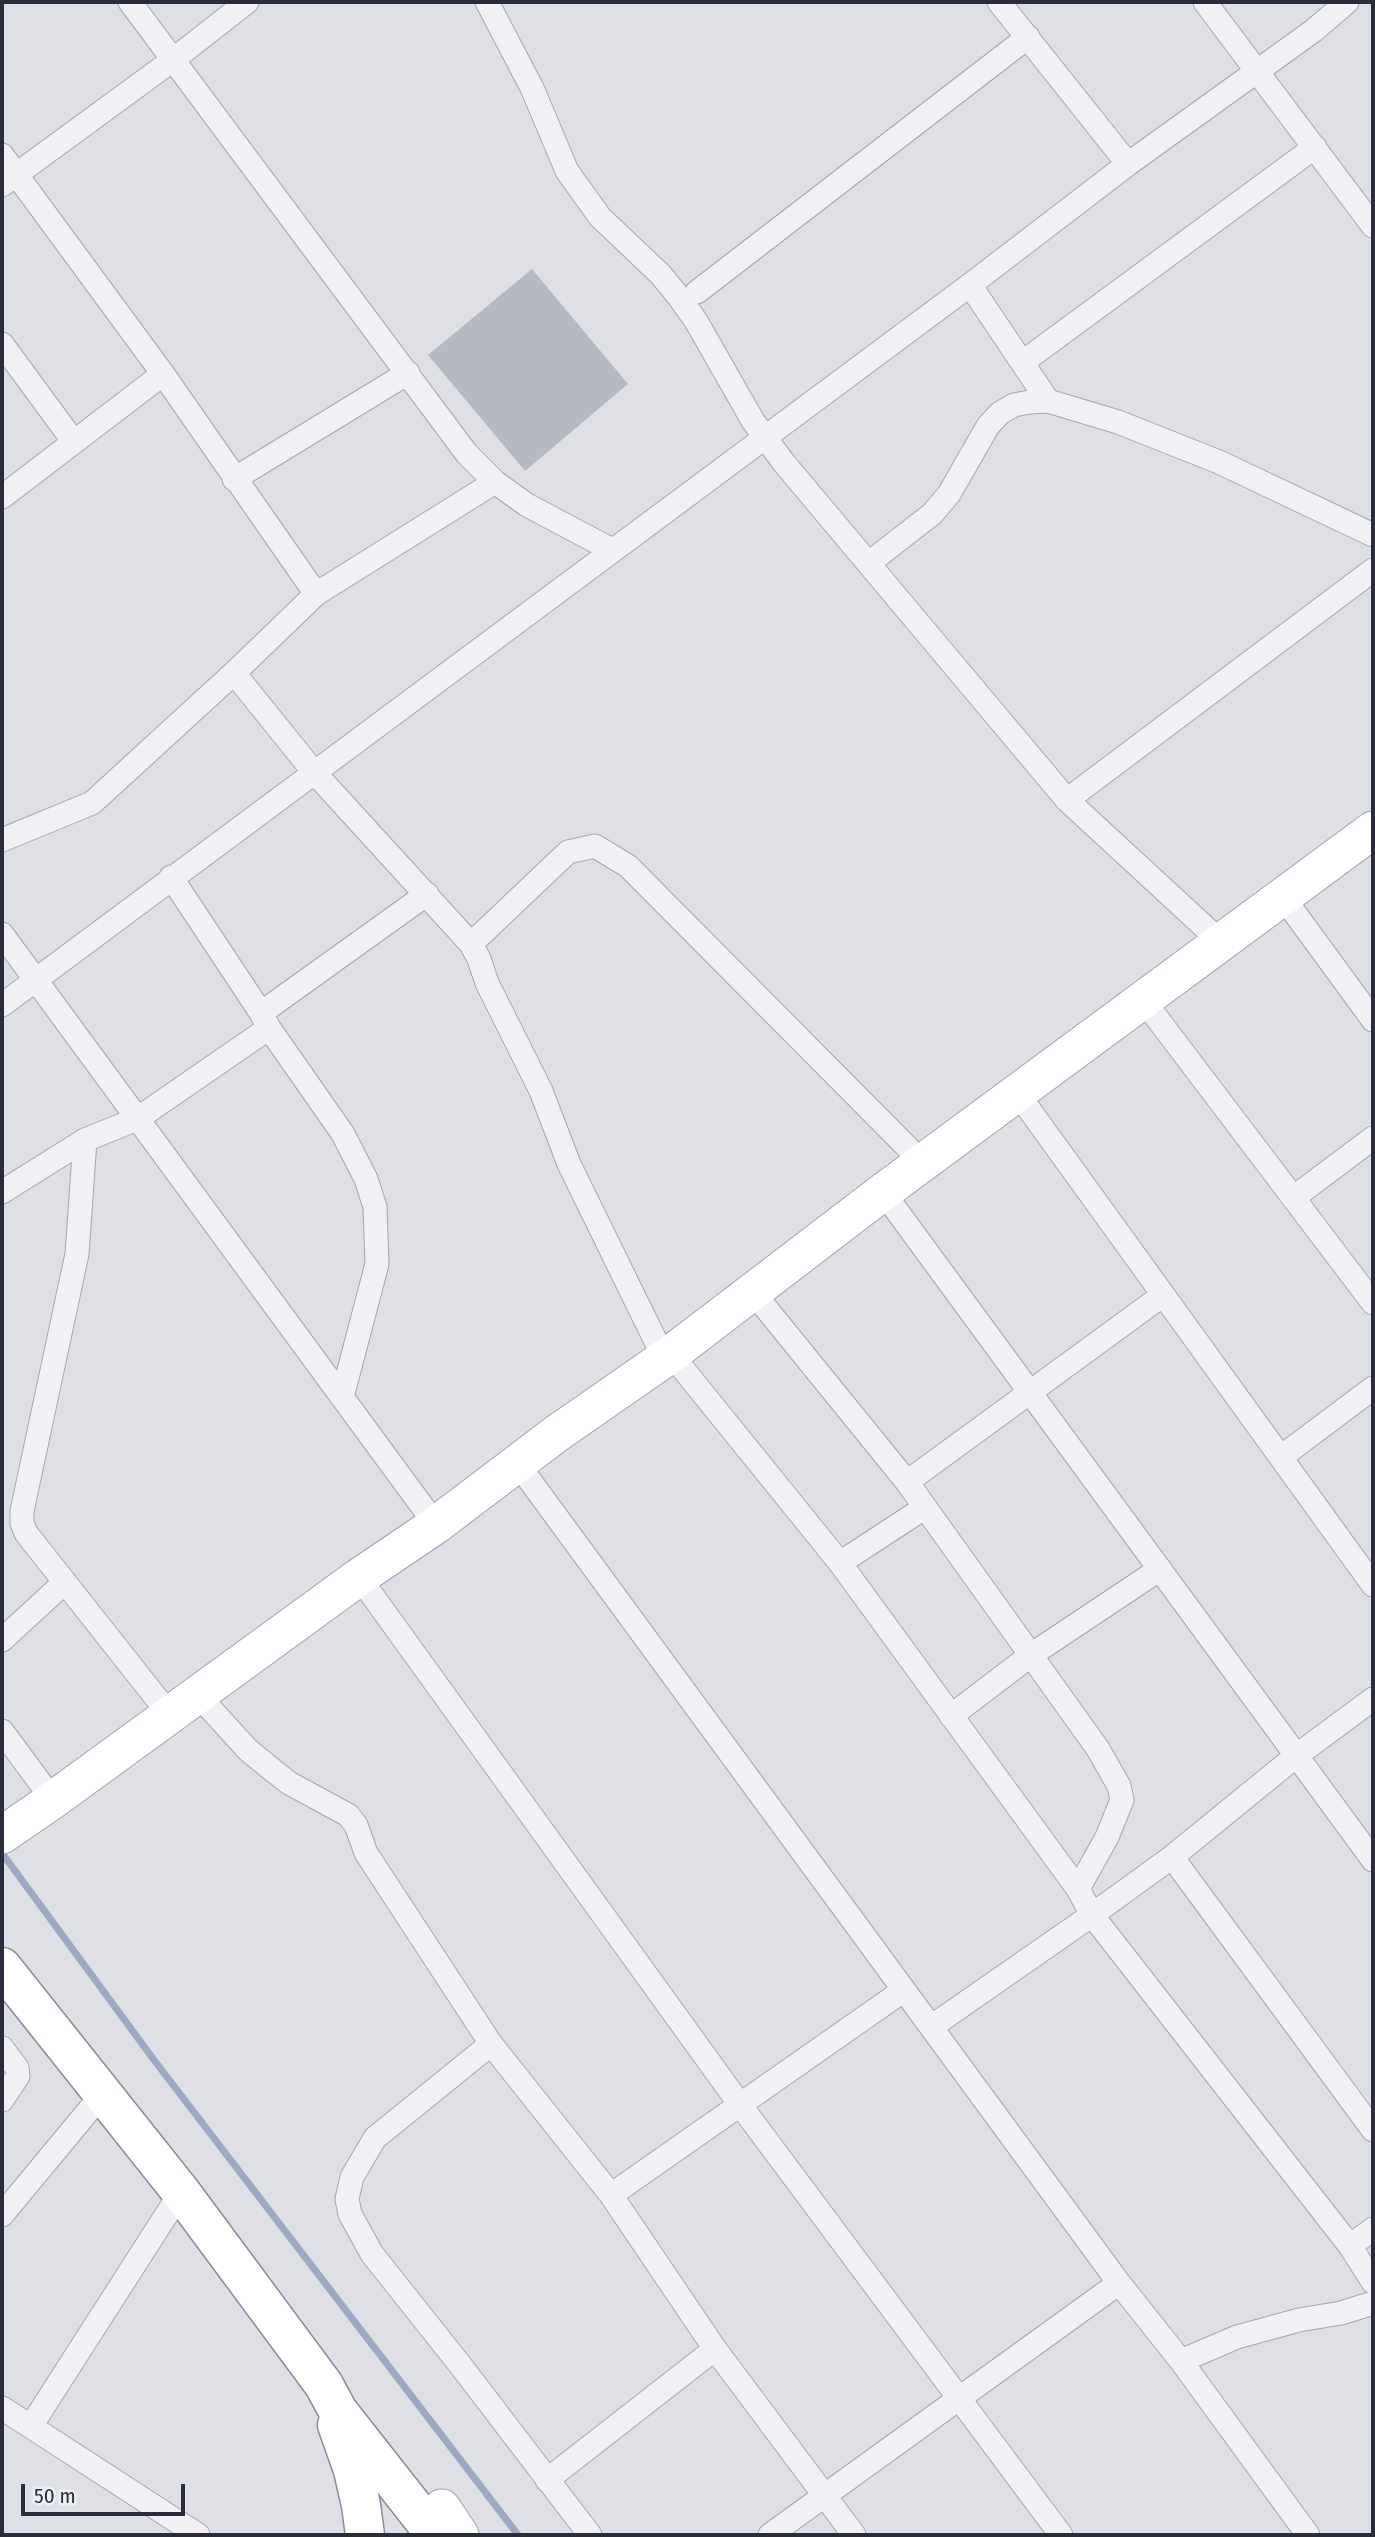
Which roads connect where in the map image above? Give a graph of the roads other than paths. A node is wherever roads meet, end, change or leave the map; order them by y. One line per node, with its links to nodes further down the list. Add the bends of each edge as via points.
1 (130, 2): 8 (street)
2 (247, 2): 8 (street)
3 (487, 2): 22 (street, via 532,88 567,171 600,217 679,297)
4 (999, 2): 7 (street)
5 (1205, 2): 9 (street)
6 (1348, 2): 9 (street)
7 (1028, 37): 12 (street); 16 (street)
8 (174, 59): 13 (street); 19 (street)
9 (1258, 71): 10 (street); 12 (street)
10 (1315, 147): 14 (street); 18 (street)
11 (2, 155): 13 (street)
12 (1128, 164): 15 (street)
13 (9, 179): 20 (street)
14 (1373, 226)
15 (970, 285): 18 (street); 22 (street)
16 (697, 292)
17 (2, 344): 23 (street)
18 (1023, 362): 21 (street)
19 (408, 373): 24 (street); 25 (street, via 467,454)
20 (163, 374): 23 (street); 24 (street)
21 (1048, 401): 27 (street, via 1118,422 1219,462); 29 (street, via 1030,401 1000,413 932,514)
22 (765, 437): 28 (street); 29 (street)
23 (74, 442): 26 (street)
24 (234, 480): 31 (street)
25 (495, 482): 28 (street, via 550,519); 31 (street)
26 (2, 497)
27 (1373, 535)
28 (612, 550): 33 (street)
29 (869, 563): 34 (street)
30 (1373, 570): 34 (street)
31 (316, 594): 32 (street)
32 (234, 673): 33 (street); 36 (street, via 92,803)
33 (313, 771): 37 (street); 38 (street)
34 (1067, 800): 41 (street)
35 (1373, 830): 39 (main road)
36 (2, 840)
37 (172, 877): 43 (street); 47 (street)
38 (427, 894): 42 (street); 47 (street)
39 (1283, 897): 41 (main road); 46 (street)
40 (2, 934): 43 (street)
41 (1222, 943): 44 (main road)
42 (471, 944): 52 (street, via 568,852 595,846 628,866); 59 (street, via 541,1091 569,1164)
43 (36, 980): 45 (street); 49 (street)
44 (1144, 1001): 48 (main road); 55 (street)
45 (2, 1005)
46 (1373, 1020)
47 (265, 1021): 49 (street); 62 (street, via 359,1160 375,1207 377,1264)
48 (1018, 1094): 52 (main road); 57 (street)
49 (137, 1119): 51 (street); 62 (street)
50 (1373, 1138): 55 (street)
51 (85, 1140): 53 (street); 68 (street, via 76,1254)
52 (924, 1164): 54 (main road)
53 (2, 1192)
54 (883, 1192): 56 (main road); 61 (street)
55 (1293, 1198): 58 (street)
56 (752, 1291): 59 (main road); 65 (street)
57 (1163, 1295): 61 (street); 63 (street)
58 (1373, 1304)
59 (668, 1356): 64 (main road); 70 (street)
60 (1373, 1388): 63 (street)
61 (1031, 1392): 65 (street); 71 (street)
62 (342, 1397): 69 (street)
63 (1281, 1457): 74 (street)
64 (517, 1463): 69 (main road); 89 (street)
65 (907, 1482): 67 (street)
66 (2, 1507): 68 (street)
67 (924, 1508): 70 (street); 76 (street)
68 (22, 1523): 73 (street)
69 (436, 1525): 72 (main road)
70 (840, 1563): 79 (street)
71 (1160, 1569): 76 (street); 81 (street)
72 (359, 1577): 78 (main road); 95 (street)
73 (65, 1582): 75 (street); 78 (street)
74 (1373, 1585)
75 (2, 1640)
76 (1031, 1655): 79 (street); 86 (street, via 1098,1749 1122,1800)
77 (1373, 1699): 81 (street)
78 (183, 1704): 82 (main road); 91 (street, via 289,1783 348,1815 366,1853)
79 (951, 1716): 86 (street)
80 (2, 1731): 82 (street)
81 (1296, 1756): 84 (street); 85 (street)
82 (53, 1800): 83 (main road)
83 (8, 1830)
84 (1172, 1857): 87 (street); 96 (street)
85 (1373, 1860)
86 (1078, 1889): 87 (street)
87 (1093, 1915): 90 (street); 101 (street)
88 (2, 1966): 93 (highway)
89 (904, 1990): 90 (street); 95 (street)
90 (930, 2027): 103 (street)
91 (491, 2044): 98 (street); 111 (street, via 374,2138 352,2177 347,2199 372,2254)
92 (2, 2048): 94 (street, via 18,2076)
93 (104, 2092): 97 (highway); 99 (street)
94 (2, 2100)
95 (741, 2106): 98 (street); 108 (street)
96 (1373, 2130)
97 (181, 2192): 107 (highway); 110 (street)
98 (611, 2195): 105 (street)
99 (2, 2214)
100 (1373, 2229): 101 (street)
101 (1349, 2246): 102 (street)
102 (1373, 2282)
103 (1119, 2283): 106 (street); 108 (street)
104 (1373, 2303): 106 (street, via 1237,2337)
105 (715, 2349): 111 (street); 112 (street)
106 (1181, 2361): 121 (street)
107 (326, 2391): 113 (highway); 115 (highway, via 353,2470)
108 (959, 2398): 112 (street); 120 (street)
109 (2, 2408): 110 (street)
110 (31, 2426): 114 (street)
111 (547, 2480): 117 (street)
112 (823, 2495): 118 (street); 119 (street)
113 (429, 2516): 116 (highway)
114 (198, 2535)
115 (365, 2535)
116 (381, 2535)
117 (590, 2535)
118 (770, 2535)
119 (853, 2535)
120 (1061, 2535)
121 (1308, 2535)

